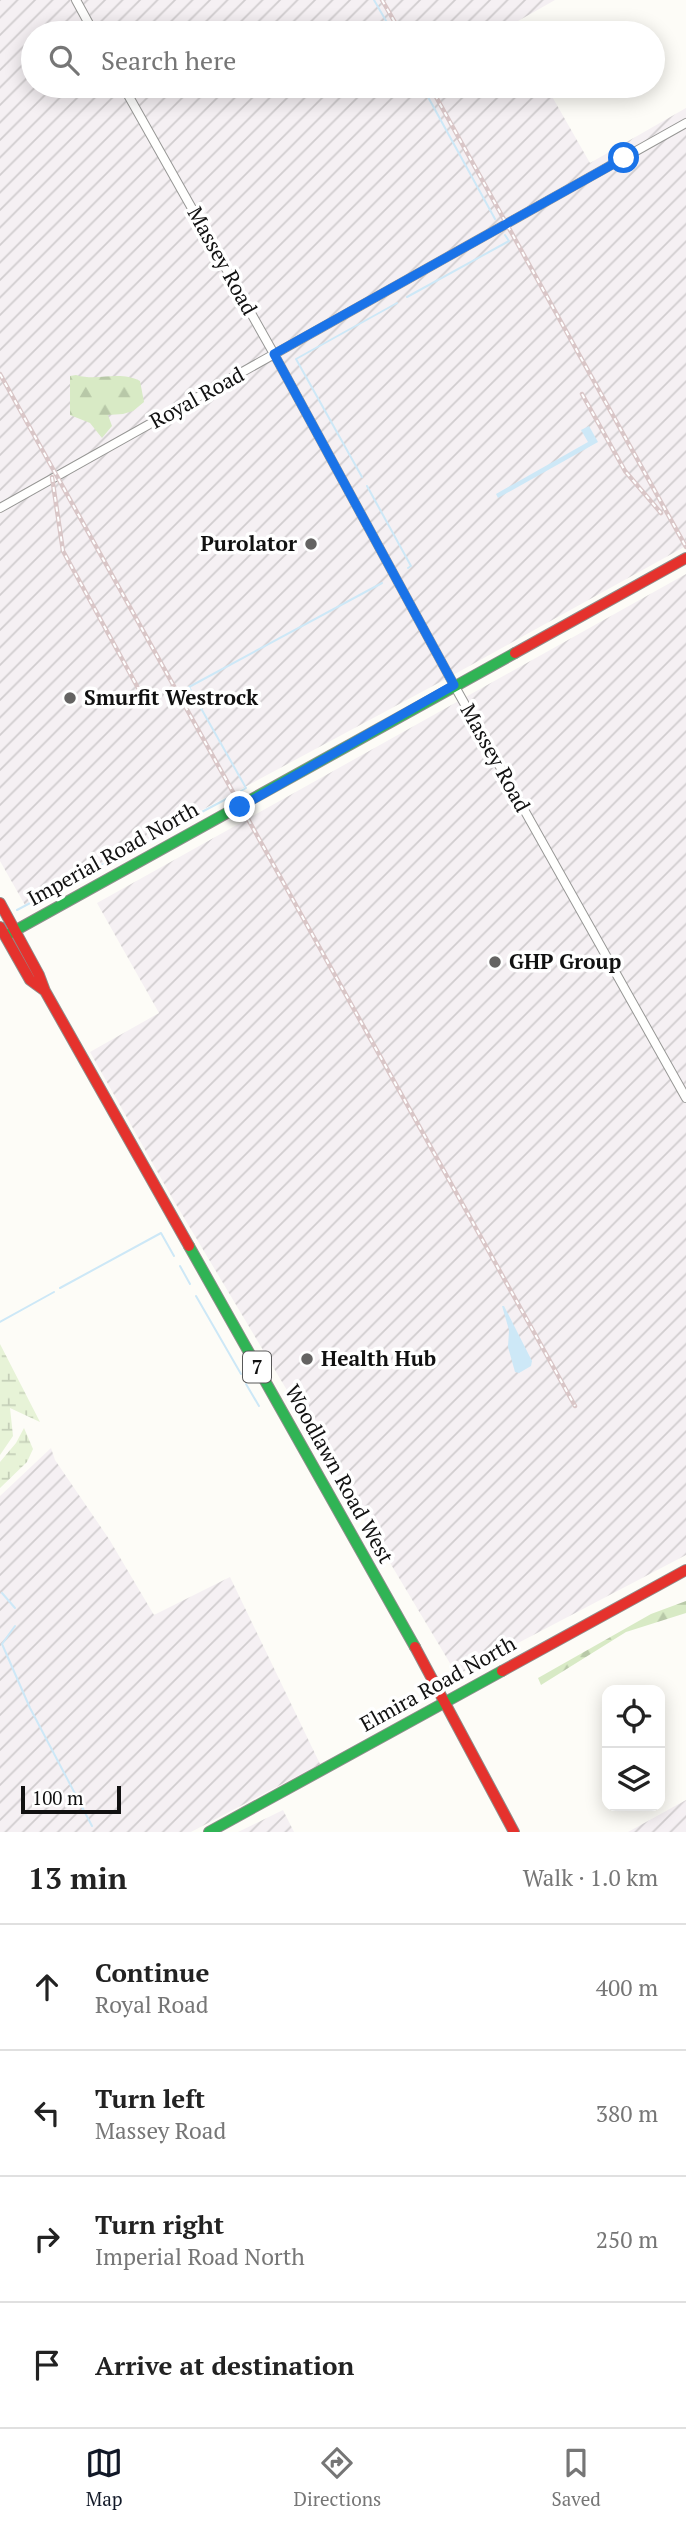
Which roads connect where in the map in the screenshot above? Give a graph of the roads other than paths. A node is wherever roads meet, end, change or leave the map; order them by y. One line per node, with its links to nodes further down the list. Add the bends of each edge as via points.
1 (76, 0): 2 (street)
2 (87, 21)
3 (130, 98): 5 (street, Massey Road)
4 (686, 123): 5 (street, Royal Road)
5 (274, 354): 6 (street, Royal Road); 8 (street, Massey Road)
6 (0, 508)
7 (686, 558): 8 (main road, Imperial Road North)
8 (454, 685): 10 (main road, Imperial Road North); 11 (street, Massey Road)
9 (0, 903): 10 (main road, Woodlawn Road West / 7)
10 (5, 933): 13 (main road, Woodlawn Road West / 7, via 30,980 45,991)
11 (686, 1098)
12 (686, 1570): 13 (main road, Elmira Road North)
13 (446, 1702): 14 (main road, Elmira Road North); 15 (main road, Woodlawn Road West / 7)
14 (209, 1832)
15 (514, 1832)

